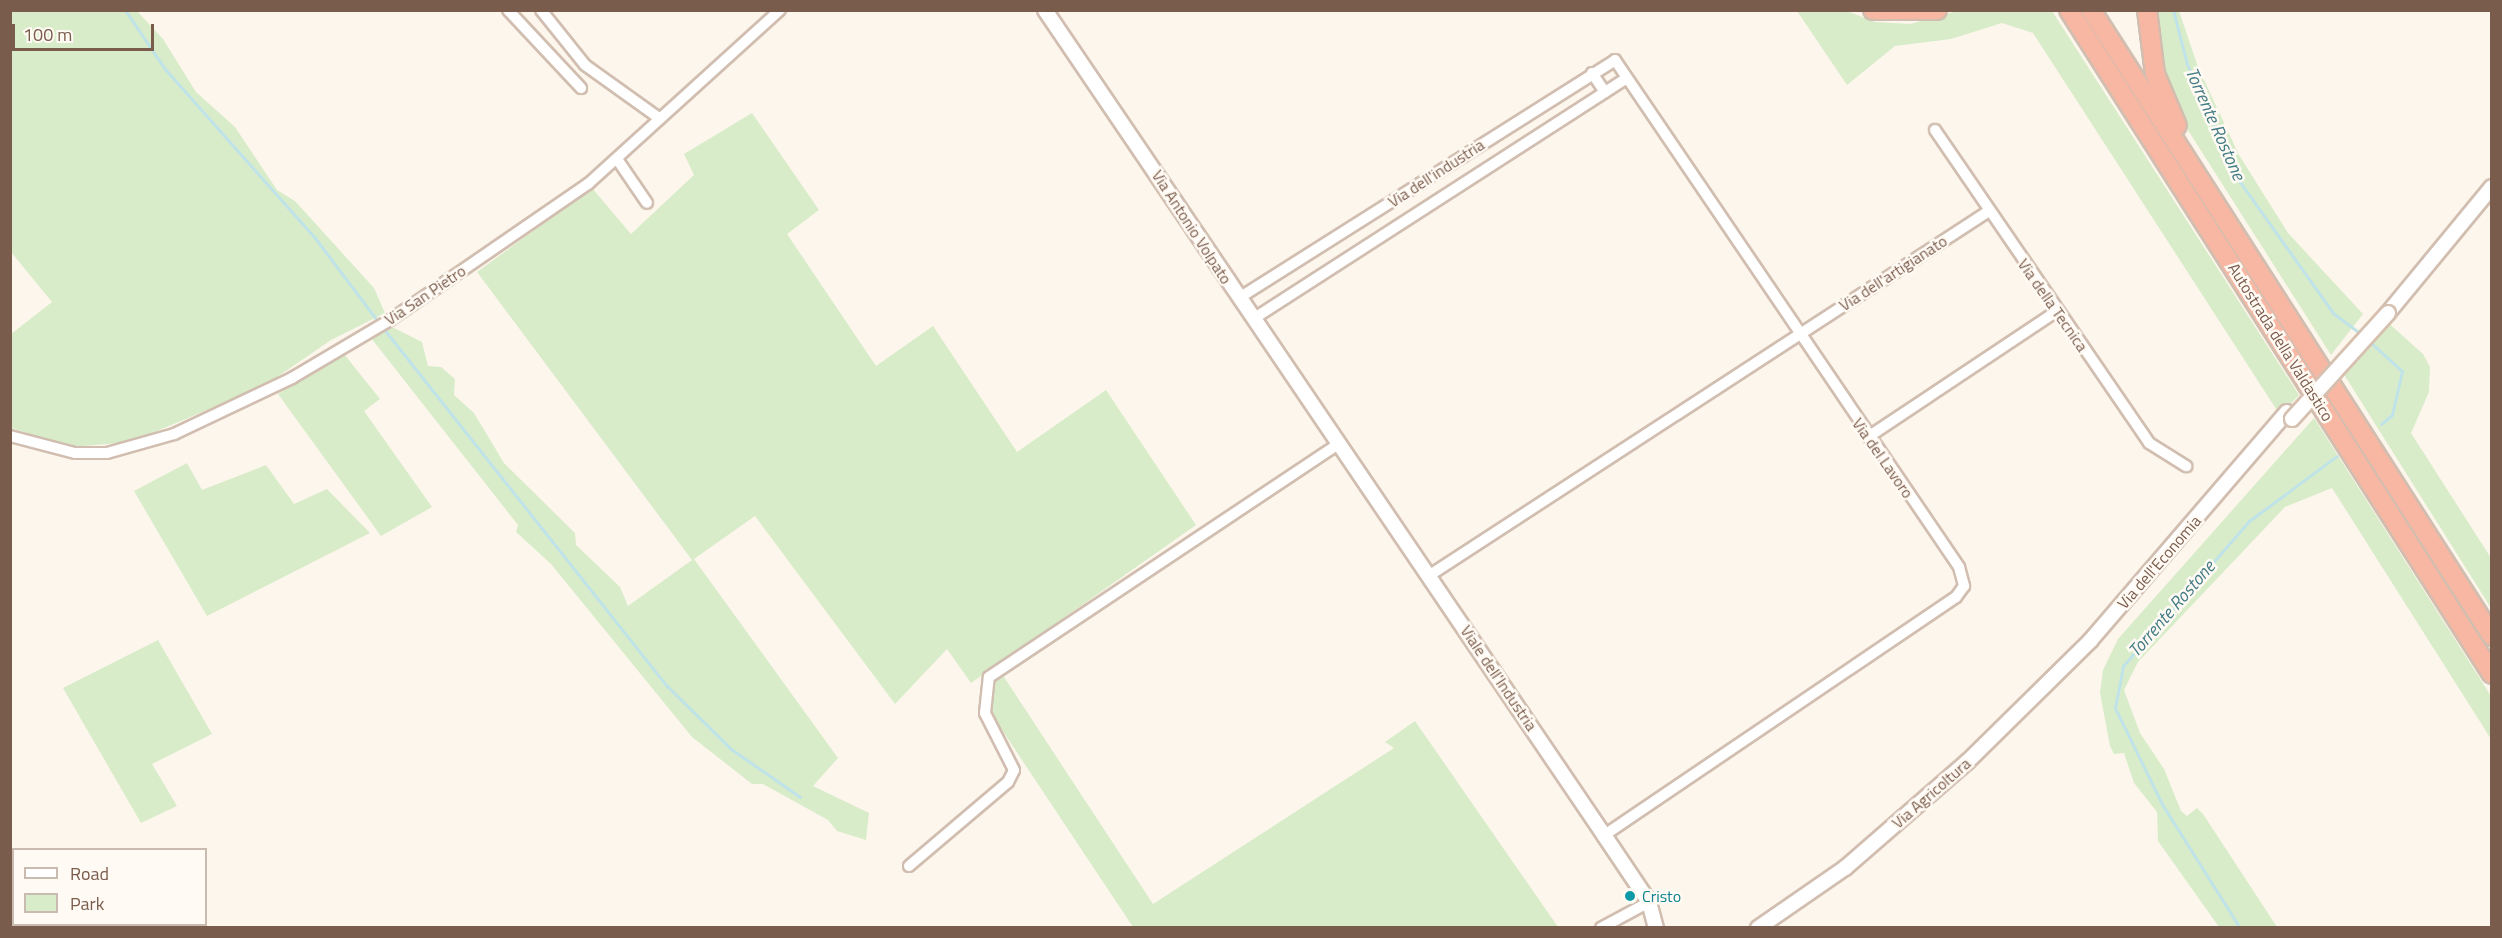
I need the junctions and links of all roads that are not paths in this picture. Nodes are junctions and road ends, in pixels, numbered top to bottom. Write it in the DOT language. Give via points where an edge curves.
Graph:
graph roads {
  1 [pos="508,10"];
  2 [pos="541,10"];
  3 [pos="780,10"];
  4 [pos="1045,10"];
  5 [pos="1873,10"];
  6 [pos="1937,10"];
  7 [pos="2069,10"];
  8 [pos="2091,10"];
  9 [pos="2147,10"];
  10 [pos="1592,74"];
  11 [pos="1626,78"];
  12 [pos="581,88"];
  13 [pos="1605,92"];
  14 [pos="659,118"];
  15 [pos="1935,129"];
  16 [pos="617,159"];
  17 [pos="2492,186"];
  18 [pos="645,202"];
  19 [pos="1989,211"];
  20 [pos="1239,298"];
  21 [pos="2057,311"];
  22 [pos="1253,319"];
  23 [pos="1798,334"];
  24 [pos="2353,421"];
  25 [pos="10,436"];
  26 [pos="1868,437"];
  27 [pos="1341,443"];
  28 [pos="2186,466"];
  29 [pos="1430,575"];
  30 [pos="2492,636"];
  31 [pos="2090,641"];
  32 [pos="2492,674"];
  33 [pos="1604,835"];
  34 [pos="909,866"];
  35 [pos="1649,902"];
  36 [pos="1653,924"];
  37 [pos="1600,927"];
  38 [pos="1758,927"];
  1 -- 12 [label="street"];
  2 -- 14 [label="street" via="585,66"];
  3 -- 14 [label="street, Via San Pietro"];
  4 -- 20 [label="street, Via Antonio Volpato"];
  5 -- 6 [label="highway" via="1888,15"];
  7 -- 32 [label="highway, Autostrada della Valdastico"];
  8 -- 24 [label="highway, Autostrada della Valdastico"];
  9 -- 24 [label="highway" via="2155,74 2172,117 2314,346"];
  10 -- 11 [label="street, Via dell'industria" via="1614,60"];
  10 -- 13 [label="street"];
  10 -- 20 [label="street, Via dell'industria"];
  11 -- 13 [label="street, Via dell'industria"];
  11 -- 23 [label="street, Via dell'industria"];
  13 -- 22 [label="street, Via dell'industria"];
  14 -- 16 [label="street, Via San Pietro"];
  15 -- 19 [label="street, Via della Tecnica"];
  16 -- 18 [label="street"];
  16 -- 25 [label="street, Via San Pietro" via="390,320 265,393 141,446 75,453"];
  17 -- 31 [label="street, Via dell'Economia, bridge" via="2405,293 2228,483"];
  19 -- 21 [label="street, Via della Tecnica"];
  19 -- 23 [label="street, Via dell'artigianato"];
  20 -- 22 [label="street, Via Antonio Volpato"];
  21 -- 26 [label="street"];
  21 -- 28 [label="street, Via della Tecnica" via="2149,443"];
  22 -- 27 [label="street, Via Antonio Volpato"];
  23 -- 26 [label="street, Via del Lavoro"];
  23 -- 29 [label="street"];
  24 -- 30 [label="highway, Autostrada della Valdastico"];
  26 -- 33 [label="street, Via del Lavoro" via="1959,567 1964,586 1956,597"];
  27 -- 29 [label="street, Viale dell'Industria"];
  27 -- 34 [label="street" via="989,677 985,713 1014,770 1008,782"];
  29 -- 33 [label="street, Viale dell'Industria"];
  31 -- 38 [label="street, Via Agricoltura" via="1967,762 1845,868"];
  33 -- 35 [label="street, Viale dell'Industria"];
  35 -- 36 [label="street, Viale dell'Industria"];
  35 -- 37 [label="street"];
}
